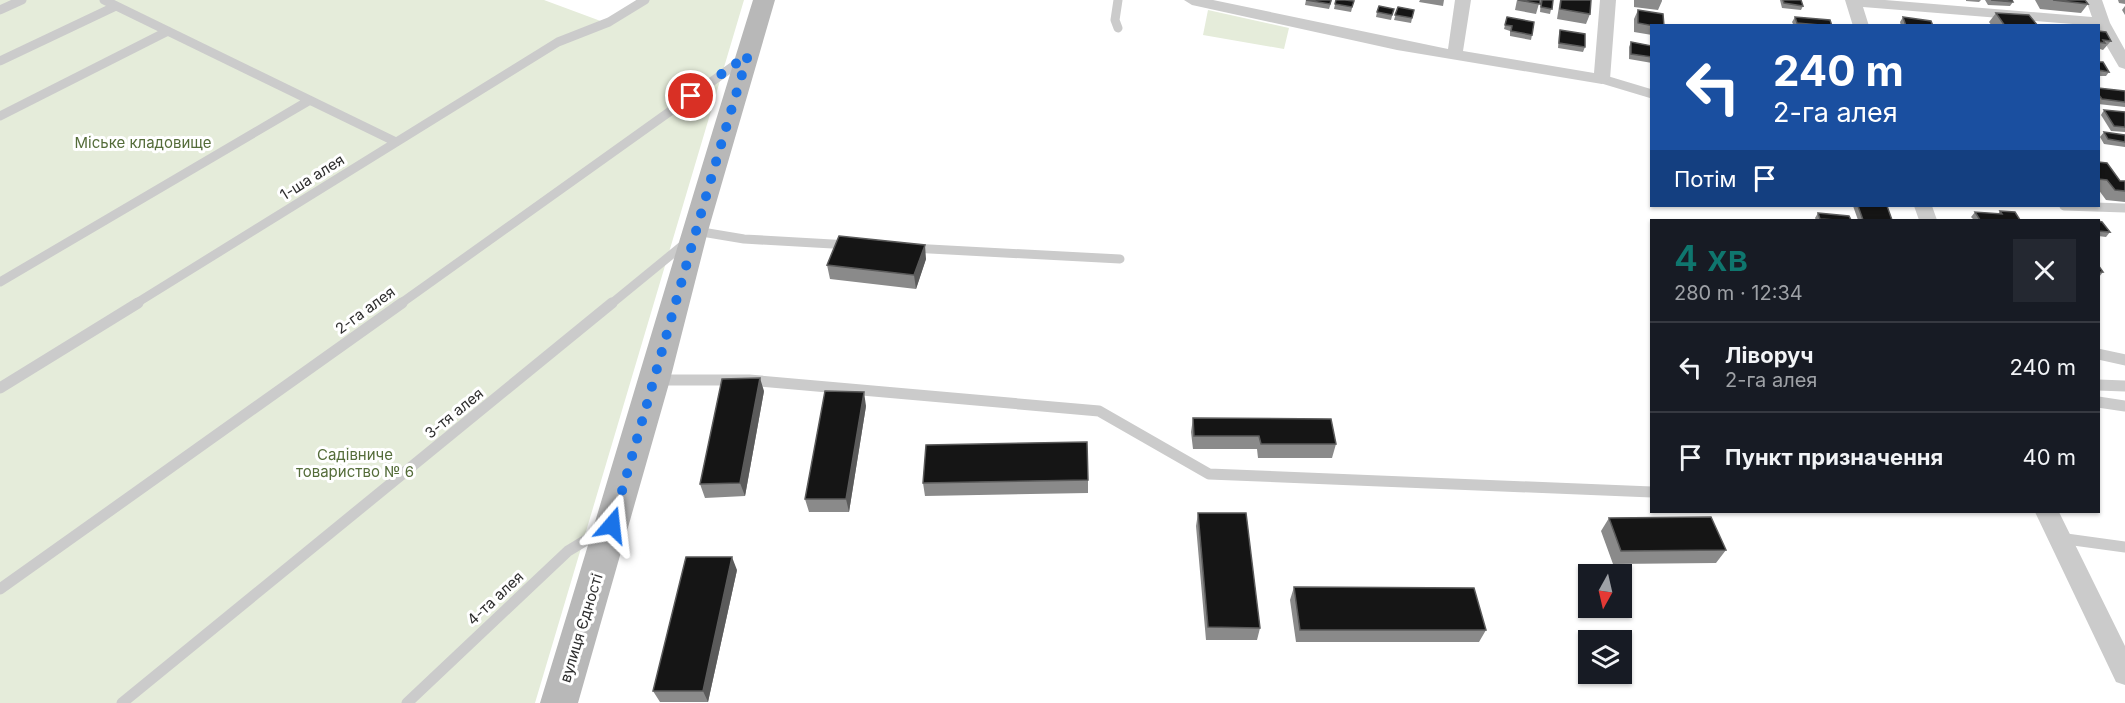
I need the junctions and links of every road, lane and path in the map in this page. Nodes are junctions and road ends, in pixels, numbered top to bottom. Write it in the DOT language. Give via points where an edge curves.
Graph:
graph roads {
  1 [pos="22,0"];
  2 [pos="104,0"];
  3 [pos="645,0"];
  4 [pos="764,0"];
  5 [pos="1118,0"];
  6 [pos="1192,0"];
  7 [pos="1283,0"];
  8 [pos="1463,0"];
  9 [pos="1608,0"];
  10 [pos="2094,0"];
  11 [pos="1854,1"];
  12 [pos="116,6"];
  13 [pos="0,10"];
  14 [pos="1275,18"];
  15 [pos="2102,23"];
  16 [pos="1860,24"];
  17 [pos="1118,28"];
  18 [pos="168,32"];
  19 [pos="1455,53"];
  20 [pos="748,55"];
  21 [pos="0,61"];
  22 [pos="2125,64"];
  23 [pos="1602,79"];
  24 [pos="1650,93"];
  25 [pos="310,100"];
  26 [pos="0,116"];
  27 [pos="396,142"];
  28 [pos="2094,207"];
  29 [pos="2125,208"];
  30 [pos="693,234"];
  31 [pos="862,245"];
  32 [pos="897,247"];
  33 [pos="1120,259"];
  34 [pos="0,282"];
  35 [pos="2100,354"];
  36 [pos="2125,360"];
  37 [pos="655,380"];
  38 [pos="2100,385"];
  39 [pos="2125,386"];
  40 [pos="0,388"];
  41 [pos="2100,402"];
  42 [pos="2125,406"];
  43 [pos="1650,492"];
  44 [pos="2047,513"];
  45 [pos="612,525"];
  46 [pos="2058,538"];
  47 [pos="2125,547"];
  48 [pos="0,589"];
  49 [pos="2122,660"];
  50 [pos="122,703"];
  51 [pos="406,703"];
  52 [pos="559,703"];
  1 -- 13 [label="lane"];
  2 -- 12 [label="lane"];
  3 -- 27 [label="lane, 1-ша алея" via="609,22 558,42"];
  4 -- 20 [label="main road, вулиця Єдності"];
  5 -- 17 [label="lane"];
  6 -- 14 [label="street"];
  7 -- 14 [label="street"];
  8 -- 19 [label="street"];
  9 -- 23 [label="street"];
  10 -- 15 [label="street"];
  11 -- 15 [label="street"];
  11 -- 16 [label="street"];
  12 -- 18 [label="lane"];
  12 -- 21 [label="lane"];
  14 -- 19 [label="street" via="1397,45"];
  15 -- 22 [label="street"];
  18 -- 25 [label="lane"];
  18 -- 26 [label="lane"];
  19 -- 23 [label="street"];
  20 -- 30 [label="main road, вулиця Єдності"];
  20 -- 48 [label="lane, 2-га алея"];
  23 -- 24 [label="lane"];
  25 -- 27 [label="lane"];
  25 -- 34 [label="lane"];
  27 -- 40 [label="lane, 1-ша алея"];
  28 -- 29 [label="lane"];
  30 -- 31 [label="lane"];
  30 -- 37 [label="main road, вулиця Єдності"];
  30 -- 50 [label="lane, 3-тя алея"];
  32 -- 33 [label="lane"];
  35 -- 36 [label="lane"];
  37 -- 43 [label="lane" via="749,380 1099,411 1209,474"];
  37 -- 45 [label="main road, вулиця Єдності"];
  38 -- 39 [label="lane"];
  41 -- 42 [label="lane"];
  44 -- 46 [label="street"];
  45 -- 51 [label="lane, 4-та алея" via="568,551"];
  45 -- 52 [label="main road, вулиця Єдності"];
  46 -- 47 [label="lane"];
  46 -- 49 [label="street"];
}
